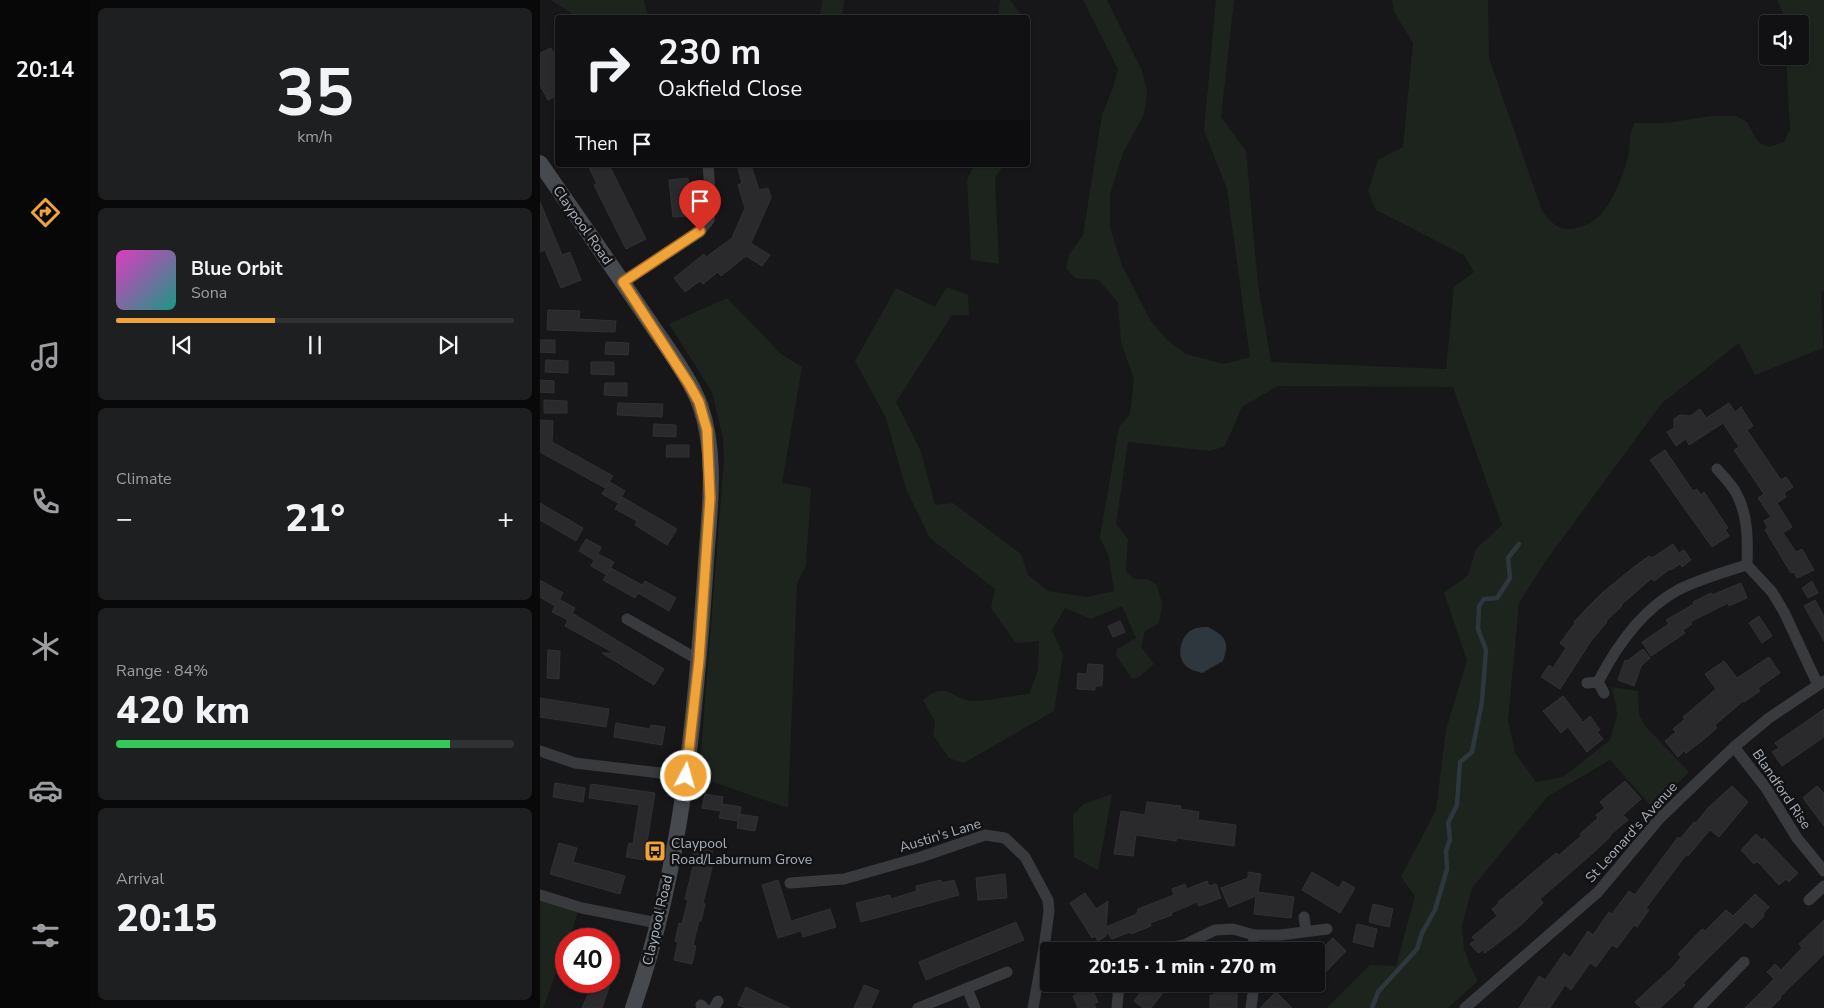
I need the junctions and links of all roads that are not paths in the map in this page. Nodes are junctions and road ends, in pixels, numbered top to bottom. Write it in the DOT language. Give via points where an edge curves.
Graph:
graph roads {
  1 [pos="540,163"];
  2 [pos="708,167"];
  3 [pos="623,282"];
  4 [pos="1715,466"];
  5 [pos="1747,565"];
  6 [pos="627,619"];
  7 [pos="699,660"];
  8 [pos="1821,683"];
  9 [pos="1604,693"];
  10 [pos="1734,747"];
  11 [pos="540,751"];
  12 [pos="686,776"];
  13 [pos="1824,870"];
  14 [pos="790,883"];
  15 [pos="1824,886"];
  16 [pos="540,895"];
  17 [pos="1809,900"];
  18 [pos="1304,917"];
  19 [pos="657,923"];
  20 [pos="1328,929"];
  21 [pos="1306,932"];
  22 [pos="1254,935"];
  23 [pos="1045,942"];
  24 [pos="1190,942"];
  25 [pos="1254,942"];
  26 [pos="1744,962"];
  27 [pos="1040,970"];
  28 [pos="1007,972"];
  29 [pos="967,988"];
  30 [pos="1118,992"];
  31 [pos="1253,992"];
  32 [pos="632,1008"];
  33 [pos="918,1008"];
  34 [pos="975,1008"];
  35 [pos="1033,1008"];
  36 [pos="1117,1008"];
  37 [pos="1251,1008"];
  38 [pos="1465,1008"];
  39 [pos="1699,1008"];
  1 -- 3 [label="street, Claypool Road"];
  2 -- 3 [label="street" via="709,220 700,231"];
  3 -- 7 [label="street, Claypool Road" via="689,384 699,402 707,430 710,498"];
  4 -- 5 [label="street" via="1734,490 1744,512"];
  5 -- 8 [label="street" via="1772,592"];
  5 -- 9 [label="street" via="1677,590 1656,605 1592,682"];
  6 -- 7 [label="street"];
  7 -- 12 [label="street, Claypool Road"];
  8 -- 10 [label="street, St Leonard's Avenue" via="1769,718"];
  10 -- 13 [label="street, Blandford Rise" via="1766,788 1797,838"];
  10 -- 38 [label="street, St Leonard's Avenue" via="1660,818 1598,892"];
  11 -- 12 [label="street" via="575,762"];
  12 -- 19 [label="street, Claypool Road"];
  14 -- 23 [label="street, Austin's Lane" via="844,879 985,835 1005,838 1025,857 1048,900"];
  15 -- 17 [label="street"];
  16 -- 19 [label="street" via="582,908"];
  18 -- 21 [label="street"];
  19 -- 32 [label="street, Claypool Road" via="648,964"];
  20 -- 21 [label="street"];
  21 -- 22 [label="street"];
  22 -- 24 [label="street" via="1233,929 1215,930"];
  22 -- 25 [label="street"];
  26 -- 39 [label="street"];
  27 -- 35 [label="street, Austin's Lane"];
  28 -- 29 [label="street"];
  29 -- 33 [label="street"];
  29 -- 34 [label="street"];
  30 -- 36 [label="street"];
  31 -- 37 [label="street"];
}
